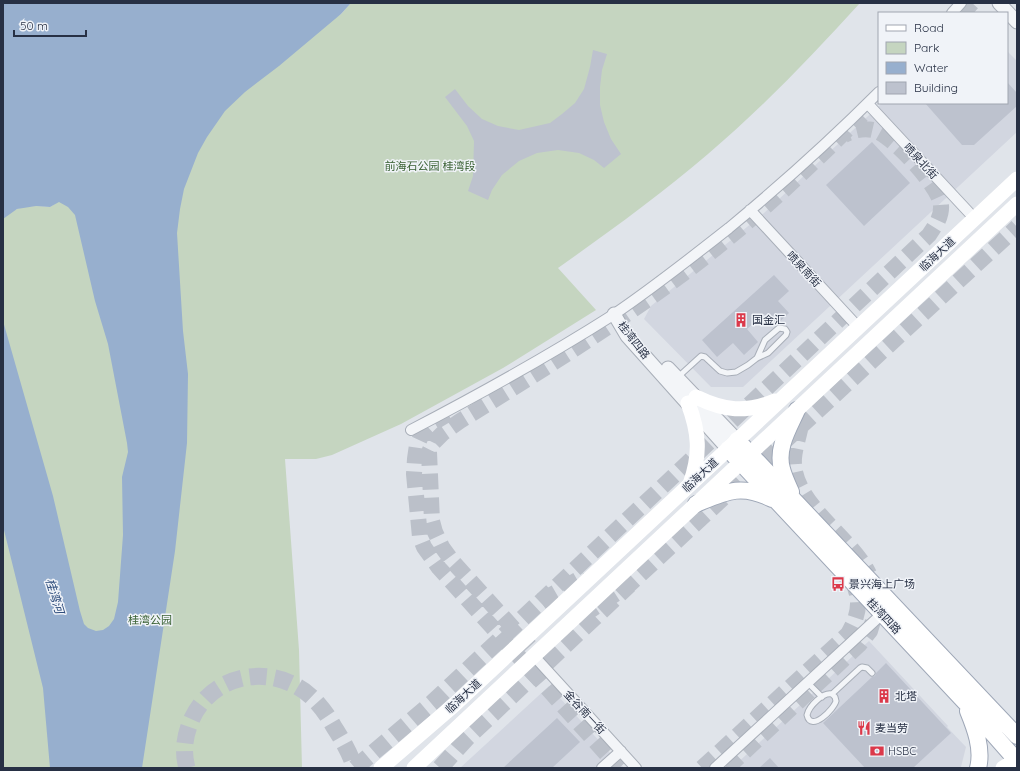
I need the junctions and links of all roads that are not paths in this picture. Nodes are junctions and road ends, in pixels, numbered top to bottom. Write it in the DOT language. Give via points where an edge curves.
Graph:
graph roads {
  1 [pos="961,3"];
  2 [pos="999,3"];
  3 [pos="953,12"];
  4 [pos="1008,12"];
  5 [pos="1008,12"];
  6 [pos="1017,22"];
  7 [pos="878,93"];
  8 [pos="868,104"];
  9 [pos="1017,179"];
  10 [pos="1017,204"];
  11 [pos="750,210"];
  12 [pos="975,219"];
  13 [pos="614,314"];
  14 [pos="858,327"];
  15 [pos="757,358"];
  16 [pos="677,378"];
  17 [pos="781,399"];
  18 [pos="692,400"];
  19 [pos="797,410"];
  20 [pos="411,430"];
  21 [pos="733,444"];
  22 [pos="746,458"];
  23 [pos="690,484"];
  24 [pos="696,504"];
  25 [pos="789,505"];
  26 [pos="882,614"];
  27 [pos="534,656"];
  28 [pos="872,674"];
  29 [pos="808,683"];
  30 [pos="832,694"];
  31 [pos="822,697"];
  32 [pos="964,702"];
  33 [pos="995,712"];
  34 [pos="1017,721"];
  35 [pos="1017,736"];
  36 [pos="621,751"];
  37 [pos="1013,762"];
  38 [pos="381,768"];
  39 [pos="414,768"];
  40 [pos="602,768"];
  41 [pos="636,768"];
  42 [pos="715,768"];
  43 [pos="978,768"];
  1 -- 3 [label="street"];
  2 -- 4 [label="street"];
  5 -- 6 [label="street"];
  7 -- 8 [label="street"];
  8 -- 11 [label="street"];
  8 -- 12 [label="street, 喷泉北街"];
  9 -- 12 [label="main road, 临海大道"];
  10 -- 19 [label="main road, 临海大道"];
  11 -- 13 [label="street" via="692,257"];
  11 -- 14 [label="street, 喷泉南街"];
  12 -- 14 [label="main road, 临海大道"];
  13 -- 16 [label="street, 桂湾四路" via="633,329"];
  13 -- 18 [label="street, 桂湾四路" via="627,336"];
  13 -- 20 [label="street" via="482,393"];
  14 -- 17 [label="main road, 临海大道"];
  15 -- 15 [label="lane" via="768,353 785,337 785,328 779,328 765,340"];
  15 -- 16 [label="lane" via="736,372 727,373 716,369 701,356"];
  16 -- 18 [label="street, 桂湾四路"];
  17 -- 18 [label="main road" via="750,409 736,410"];
  17 -- 21 [label="main road, 临海大道"];
  18 -- 21 [label="street, 桂湾四路"];
  18 -- 23 [label="main road" via="698,446 695,472"];
  19 -- 22 [label="main road, 临海大道"];
  19 -- 25 [label="main road" via="782,446 780,458"];
  21 -- 22 [label="main road, 桂湾四路"];
  21 -- 23 [label="main road, 临海大道"];
  22 -- 24 [label="main road, 临海大道"];
  22 -- 25 [label="main road, 桂湾四路"];
  23 -- 38 [label="main road, 临海大道" via="454,705"];
  24 -- 25 [label="main road" via="724,493 747,491"];
  24 -- 27 [label="main road, 临海大道"];
  25 -- 26 [label="main road, 桂湾四路"];
  25 -- 33 [label="main road, 桂湾四路"];
  26 -- 29 [label="street"];
  26 -- 32 [label="main road, 桂湾四路"];
  27 -- 36 [label="street, 金谷南一街"];
  27 -- 39 [label="main road, 临海大道"];
  28 -- 30 [label="lane" via="867,668 862,667"];
  29 -- 31 [label="lane"];
  29 -- 42 [label="street"];
  30 -- 31 [label="lane"];
  30 -- 31 [label="lane" via="836,699 835,705 819,720 810,721 807,717 808,710"];
  32 -- 37 [label="main road, 桂湾四路"];
  32 -- 43 [label="main road" via="977,737 980,752"];
  33 -- 34 [label="main road"];
  33 -- 35 [label="main road, 桂湾四路"];
  36 -- 40 [label="street"];
  36 -- 41 [label="street, 金谷南一街"];
}
